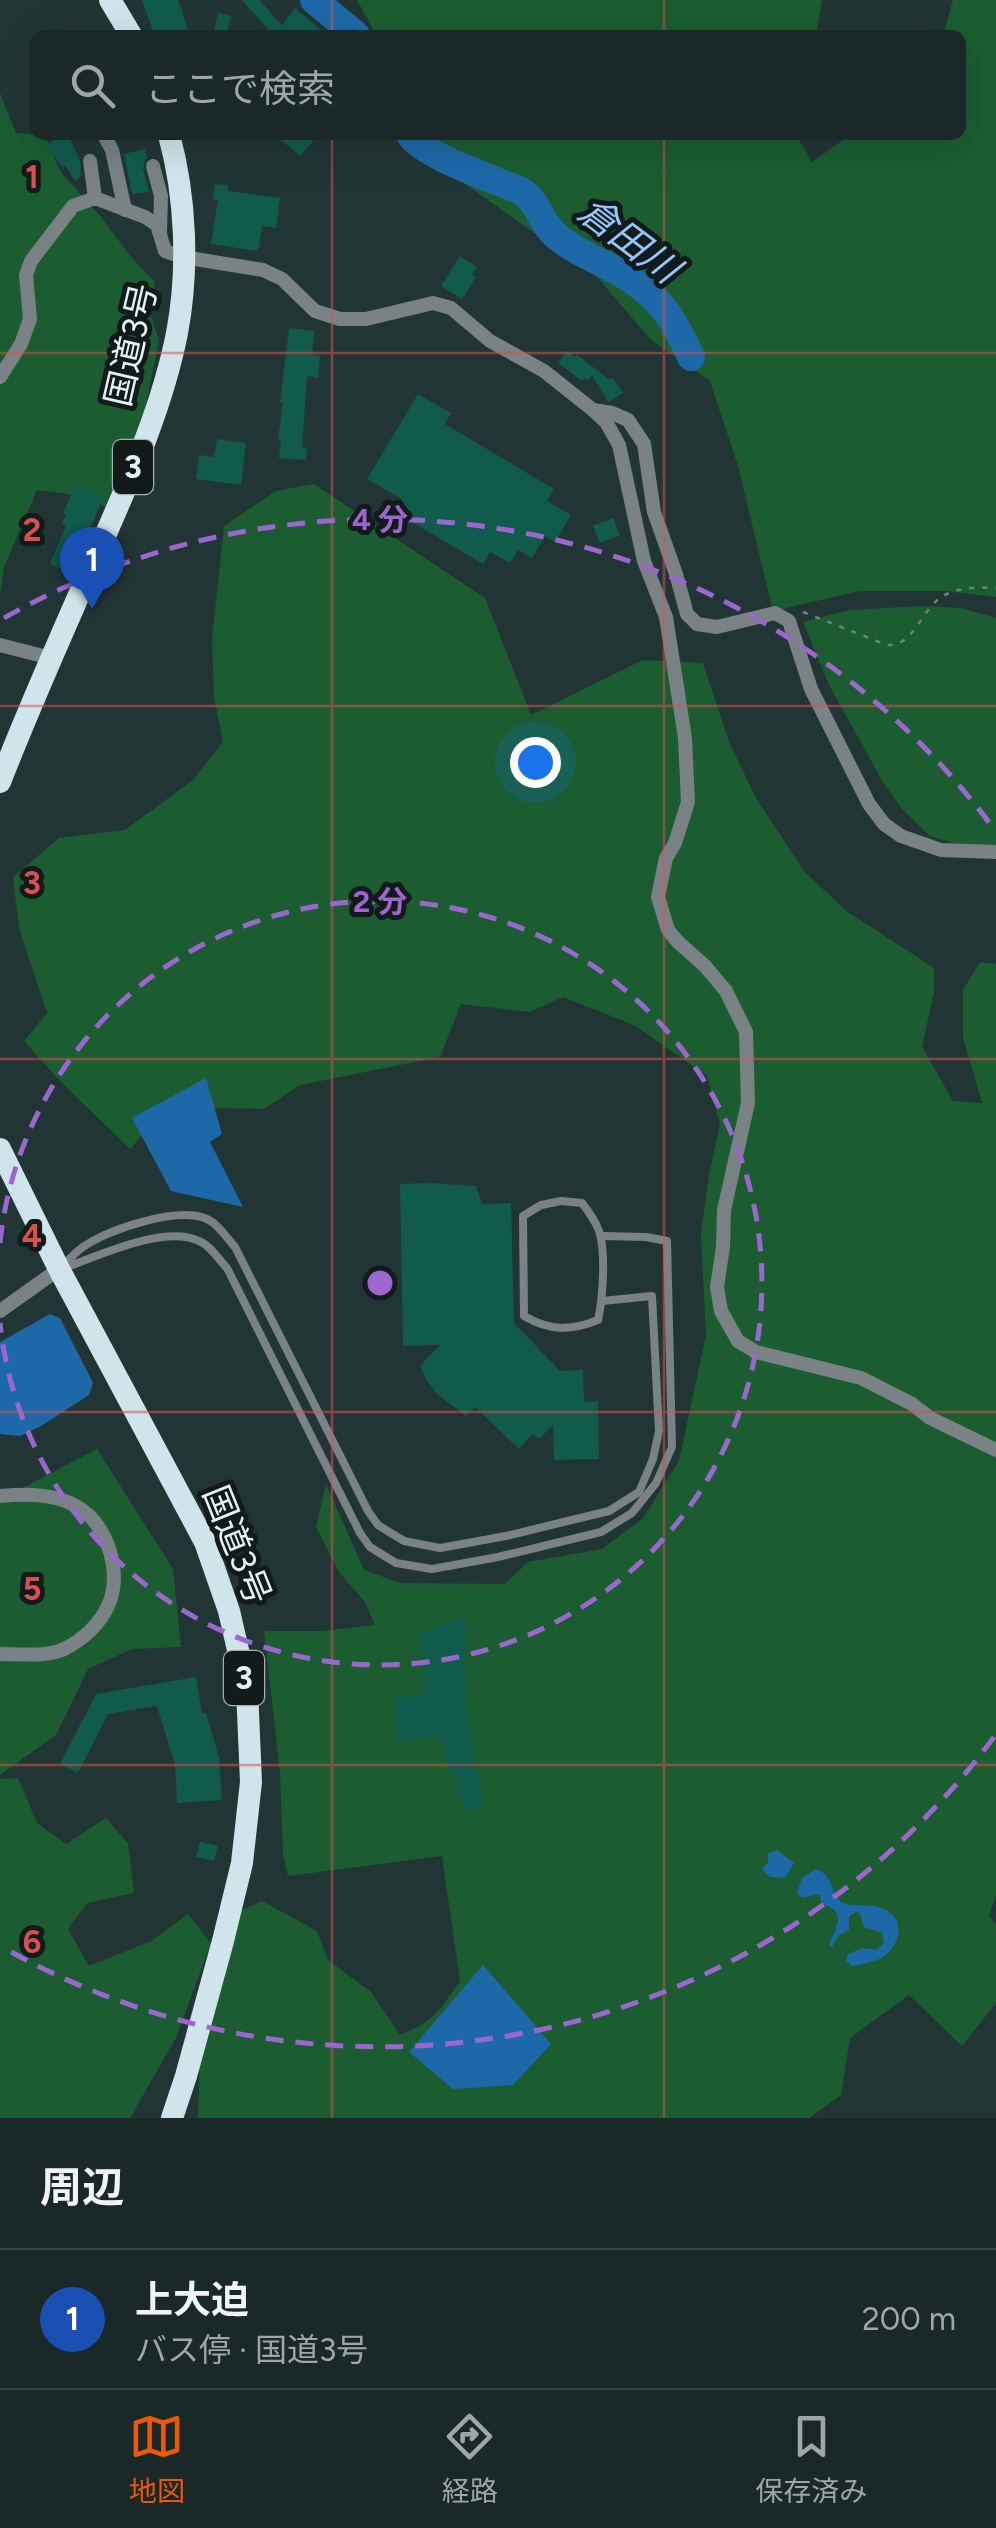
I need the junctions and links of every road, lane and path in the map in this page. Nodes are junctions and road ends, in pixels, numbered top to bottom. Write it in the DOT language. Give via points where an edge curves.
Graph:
graph roads {
  1 [pos="110,0"];
  2 [pos="127,30"];
  3 [pos="107,140"];
  4 [pos="169,140"];
  5 [pos="90,160"];
  6 [pos="153,166"];
  7 [pos="95,198"];
  8 [pos="125,210"];
  9 [pos="160,232"];
  10 [pos="183,257"];
  11 [pos="0,377"];
  12 [pos="593,410"];
  13 [pos="996,588"];
  14 [pos="782,617"];
  15 [pos="0,645"];
  16 [pos="52,658"];
  17 [pos="0,782"];
  18 [pos="996,852"];
  19 [pos="0,1150"];
  20 [pos="601,1236"];
  21 [pos="59,1270"];
  22 [pos="602,1301"];
  23 [pos="0,1311"];
  24 [pos="996,1450"];
  25 [pos="0,1496"];
  26 [pos="0,1654"];
  27 [pos="172,2118"];
  1 -- 2 [label="highway"];
  3 -- 8 [label="street"];
  4 -- 10 [label="highway, 国道3号 / 3"];
  5 -- 7 [label="street"];
  6 -- 9 [label="street"];
  7 -- 8 [label="street"];
  7 -- 11 [label="street" via="73,206 31,261 30,319"];
  8 -- 9 [label="street" via="146,217"];
  9 -- 10 [label="street" via="165,251"];
  10 -- 12 [label="street" via="263,270 315,311 340,320 433,303 451,308"];
  10 -- 16 [label="highway, 国道3号 / 3" via="164,382"];
  12 -- 14 [label="street" via="628,420 644,444 654,512 687,614 697,624 717,626"];
  12 -- 24 [label="street" via="618,444 644,562 666,618 685,738 688,802 658,897 668,930 726,991 746,1032 748,1102 724,1210 721,1311 738,1341 756,1352 861,1378"];
  13 -- 14 [label="path" via="944,595 895,646 788,606"];
  14 -- 18 [label="street" via="789,620 811,689 884,824 941,850"];
  15 -- 16 [label="street"];
  16 -- 17 [label="highway, 国道3号 / 3"];
  19 -- 21 [label="highway, 国道3号 / 3"];
  20 -- 21 [label="lane" via="667,1241 672,1447 656,1483 632,1513 601,1532 432,1569 396,1563 360,1533 227,1268 202,1241 152,1238"];
  20 -- 22 [label="lane"];
  20 -- 22 [label="lane" via="582,1203 541,1205 523,1216 524,1316 557,1329 578,1328 598,1320"];
  21 -- 22 [label="lane" via="84,1246 124,1228 187,1214 210,1220 234,1247 368,1512 404,1541 440,1548 609,1510 639,1492 659,1432 652,1296"];
  21 -- 23 [label="street"];
  21 -- 27 [label="highway, 国道3号 / 3" via="205,1542 247,1689 251,1782 242,1863"];
  25 -- 26 [label="street" via="51,1497 76,1506 95,1522 114,1571 110,1600 80,1640 58,1652"];
}
